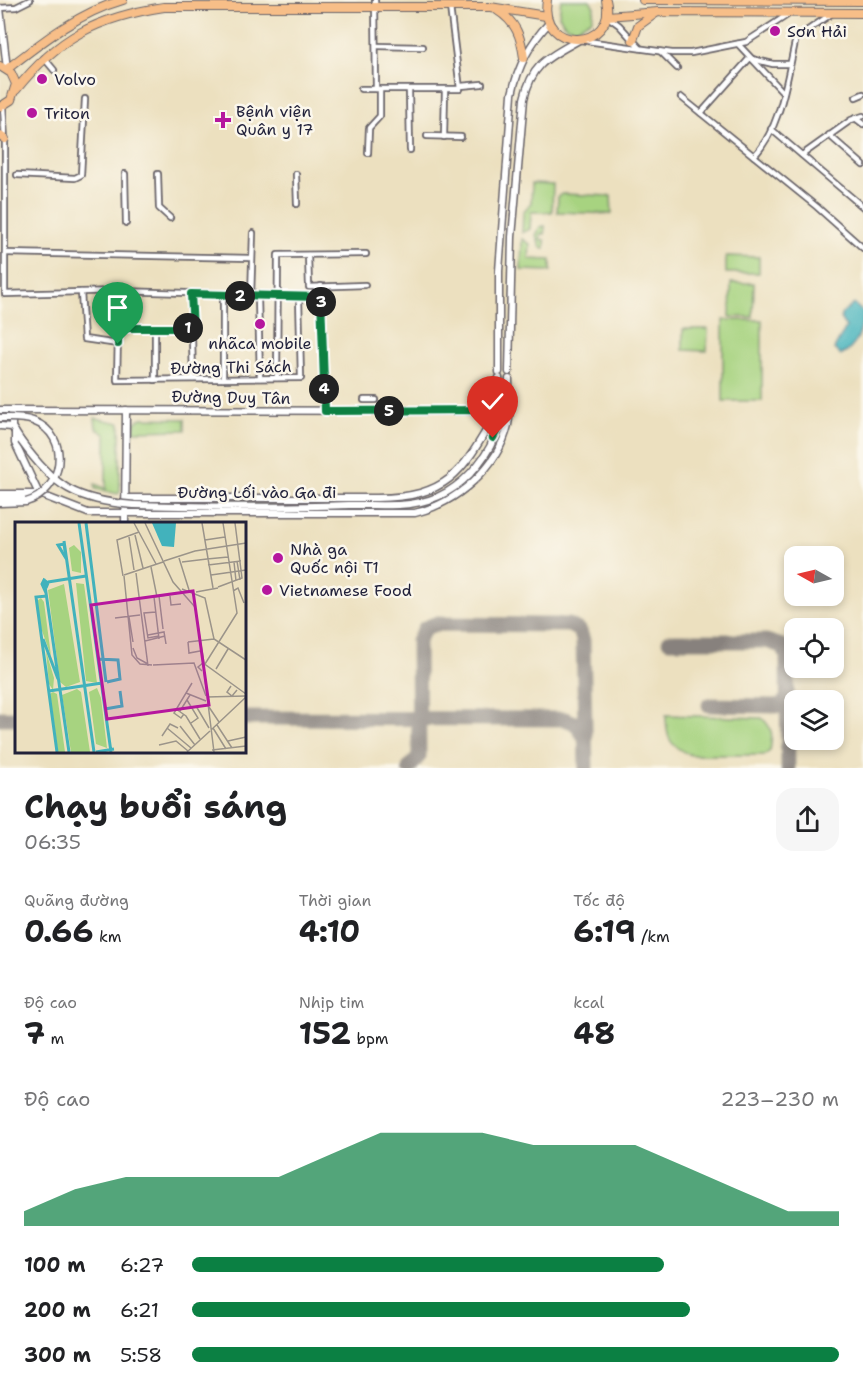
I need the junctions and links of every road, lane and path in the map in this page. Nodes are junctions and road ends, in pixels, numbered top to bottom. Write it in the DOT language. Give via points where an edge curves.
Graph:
graph roads {
  1 [pos="3,0"];
  2 [pos="30,0"];
  3 [pos="121,0"];
  4 [pos="547,0"];
  5 [pos="606,0"];
  6 [pos="643,0"];
  7 [pos="652,0"];
  8 [pos="804,0"];
  9 [pos="863,1"];
  10 [pos="375,3"];
  11 [pos="450,7"];
  12 [pos="493,7"];
  13 [pos="0,8"];
  14 [pos="658,12"];
  15 [pos="792,12"];
  16 [pos="832,13"];
  17 [pos="863,13"];
  18 [pos="607,16"];
  19 [pos="548,19"];
  20 [pos="579,40"];
  21 [pos="633,40"];
  22 [pos="738,44"];
  23 [pos="376,46"];
  24 [pos="423,47"];
  25 [pos="640,48"];
  26 [pos="661,52"];
  27 [pos="44,58"];
  28 [pos="524,58"];
  29 [pos="749,59"];
  30 [pos="790,64"];
  31 [pos="3,67"];
  32 [pos="518,68"];
  33 [pos="677,68"];
  34 [pos="54,70"];
  35 [pos="531,75"];
  36 [pos="482,84"];
  37 [pos="461,86"];
  38 [pos="361,89"];
  39 [pos="378,89"];
  40 [pos="16,90"];
  41 [pos="409,90"];
  42 [pos="445,90"];
  43 [pos="783,92"];
  44 [pos="863,94"];
  45 [pos="681,97"];
  46 [pos="856,97"];
  47 [pos="85,99"];
  48 [pos="1,106"];
  49 [pos="701,113"];
  50 [pos="863,116"];
  51 [pos="855,118"];
  52 [pos="863,124"];
  53 [pos="771,129"];
  54 [pos="829,135"];
  55 [pos="427,136"];
  56 [pos="3,137"];
  57 [pos="444,137"];
  58 [pos="461,137"];
  59 [pos="410,150"];
  60 [pos="368,153"];
  61 [pos="802,155"];
  62 [pos="754,156"];
  63 [pos="863,165"];
  64 [pos="125,174"];
  65 [pos="158,174"];
  66 [pos="296,174"];
  67 [pos="16,175"];
  68 [pos="297,204"];
  69 [pos="863,207"];
  70 [pos="170,218"];
  71 [pos="126,223"];
  72 [pos="253,233"];
  73 [pos="863,239"];
  74 [pos="861,247"];
  75 [pos="5,253"];
  76 [pos="366,254"];
  77 [pos="309,255"];
  78 [pos="252,258"];
  79 [pos="3,269"];
  80 [pos="365,285"];
  81 [pos="321,286"];
  82 [pos="119,291"];
  83 [pos="81,292"];
  84 [pos="191,294"];
  85 [pos="223,295"];
  86 [pos="251,297"];
  87 [pos="258,297"];
  88 [pos="277,297"];
  89 [pos="299,297"];
  90 [pos="321,297"];
  91 [pos="499,325"];
  92 [pos="510,325"];
  93 [pos="118,328"];
  94 [pos="155,328"];
  95 [pos="193,328"];
  96 [pos="118,344"];
  97 [pos="260,378"];
  98 [pos="277,378"];
  99 [pos="223,379"];
  100 [pos="155,380"];
  101 [pos="193,380"];
  102 [pos="364,400"];
  103 [pos="376,400"];
  104 [pos="0,410"];
  105 [pos="13,410"];
  106 [pos="126,410"];
  107 [pos="498,410"];
  108 [pos="325,411"];
  109 [pos="509,411"];
  110 [pos="0,418"];
  111 [pos="0,426"];
  112 [pos="14,429"];
  113 [pos="0,494"];
  114 [pos="39,494"];
  115 [pos="127,498"];
  116 [pos="0,501"];
  117 [pos="125,513"];
  118 [pos="125,522"];
  1 -- 13 [label="street"];
  2 -- 13 [label="street" via="16,7"];
  3 -- 31 [label="main road" via="65,25"];
  4 -- 19 [label="main road"];
  5 -- 18 [label="main road"];
  6 -- 7 [label="main road"];
  7 -- 8 [label="main road"];
  8 -- 9 [label="main road"];
  10 -- 11 [label="main road"];
  10 -- 23 [label="street"];
  10 -- 27 [label="main road" via="198,5 145,10 87,27"];
  11 -- 12 [label="main road"];
  11 -- 37 [label="street"];
  12 -- 19 [label="main road"];
  12 -- 28 [label="main road" via="514,23"];
  13 -- 31 [label="street"];
  14 -- 15 [label="main road"];
  14 -- 18 [label="main road"];
  14 -- 21 [label="main road" via="638,26"];
  15 -- 16 [label="main road"];
  15 -- 22 [label="street"];
  16 -- 17 [label="main road"];
  16 -- 30 [label="street" via="796,38"];
  18 -- 20 [label="main road" via="594,34"];
  18 -- 21 [label="street"];
  19 -- 20 [label="main road" via="564,38"];
  19 -- 28 [label="street"];
  20 -- 25 [label="street"];
  20 -- 35 [label="street" via="538,65"];
  21 -- 25 [label="street"];
  22 -- 26 [label="street" via="691,53"];
  22 -- 29 [label="street"];
  23 -- 24 [label="street"];
  23 -- 39 [label="street"];
  25 -- 26 [label="street"];
  26 -- 33 [label="street"];
  27 -- 34 [label="street"];
  27 -- 40 [label="main road"];
  28 -- 32 [label="street"];
  29 -- 30 [label="street"];
  29 -- 43 [label="street"];
  29 -- 49 [label="street"];
  30 -- 43 [label="street"];
  31 -- 40 [label="main road" via="15,78"];
  32 -- 35 [label="street"];
  32 -- 91 [label="street" via="505,175"];
  35 -- 92 [label="street" via="524,99 516,168"];
  36 -- 37 [label="street"];
  37 -- 42 [label="street" via="458,90"];
  38 -- 39 [label="street"];
  39 -- 41 [label="street"];
  39 -- 60 [label="street" via="380,116 369,128"];
  40 -- 48 [label="main road" via="11,100"];
  41 -- 42 [label="street"];
  41 -- 59 [label="street"];
  42 -- 57 [label="street"];
  43 -- 53 [label="street"];
  44 -- 46 [label="street"];
  45 -- 49 [label="street"];
  47 -- 67 [label="street" via="81,175"];
  48 -- 56 [label="street"];
  49 -- 62 [label="street"];
  50 -- 51 [label="street"];
  51 -- 52 [label="street"];
  51 -- 54 [label="street"];
  53 -- 61 [label="street"];
  53 -- 62 [label="street" via="765,145"];
  54 -- 61 [label="street"];
  54 -- 63 [label="street"];
  55 -- 57 [label="street"];
  56 -- 75 [label="street"];
  57 -- 58 [label="street"];
  61 -- 69 [label="street"];
  62 -- 74 [label="street"];
  64 -- 71 [label="street"];
  65 -- 70 [label="street" via="159,208"];
  66 -- 68 [label="street"];
  72 -- 78 [label="street"];
  73 -- 74 [label="street"];
  75 -- 78 [label="street"];
  75 -- 79 [label="street"];
  76 -- 77 [label="street"];
  77 -- 81 [label="street" via="309,287"];
  77 -- 88 [label="street" via="278,255"];
  78 -- 86 [label="street"];
  79 -- 83 [label="street" via="5,294"];
  80 -- 81 [label="street"];
  81 -- 90 [label="street"];
  82 -- 83 [label="street"];
  82 -- 84 [label="street"];
  82 -- 93 [label="street"];
  83 -- 96 [label="street" via="84,339"];
  84 -- 85 [label="street"];
  84 -- 95 [label="street"];
  85 -- 86 [label="street"];
  85 -- 99 [label="street"];
  86 -- 87 [label="street"];
  87 -- 88 [label="street"];
  87 -- 97 [label="street"];
  88 -- 89 [label="street"];
  88 -- 98 [label="street"];
  89 -- 90 [label="street"];
  89 -- 98 [label="street, Đường Thi Sách" via="301,378"];
  90 -- 108 [label="street"];
  91 -- 92 [label="street"];
  91 -- 107 [label="street"];
  92 -- 109 [label="street"];
  93 -- 94 [label="street"];
  93 -- 96 [label="street"];
  94 -- 95 [label="street"];
  94 -- 100 [label="street"];
  95 -- 101 [label="street"];
  96 -- 100 [label="street, Đường Thi Sách" via="117,380"];
  97 -- 98 [label="street, Đường Thi Sách"];
  97 -- 99 [label="street, Đường Thi Sách"];
  99 -- 101 [label="street, Đường Thi Sách"];
  100 -- 101 [label="street, Đường Thi Sách"];
  102 -- 103 [label="street"];
  104 -- 105 [label="street, Đường Duy Tân"];
  105 -- 106 [label="street, Đường Duy Tân"];
  105 -- 112 [label="street"];
  106 -- 108 [label="street, Đường Duy Tân"];
  106 -- 115 [label="street"];
  107 -- 108 [label="street, Đường Duy Tân"];
  107 -- 109 [label="street, Đường Duy Tân"];
  107 -- 112 [label="street, Đường Lối vào Ga đi, bridge" via="495,435 474,468 447,492 413,504 134,505 92,499 46,474"];
  107 -- 115 [label="street" via="460,471 417,496"];
  109 -- 117 [label="street" via="505,435 480,474 454,497 425,511 391,515"];
  110 -- 116 [label="street, bridge" via="32,420 47,431 57,447 58,468 52,486 39,497 26,502"];
  111 -- 112 [label="street"];
  112 -- 114 [label="street" via="16,447"];
  113 -- 114 [label="street"];
  114 -- 116 [label="street"];
  114 -- 117 [label="street" via="88,513"];
  115 -- 117 [label="street"];
  117 -- 118 [label="street"];
}
